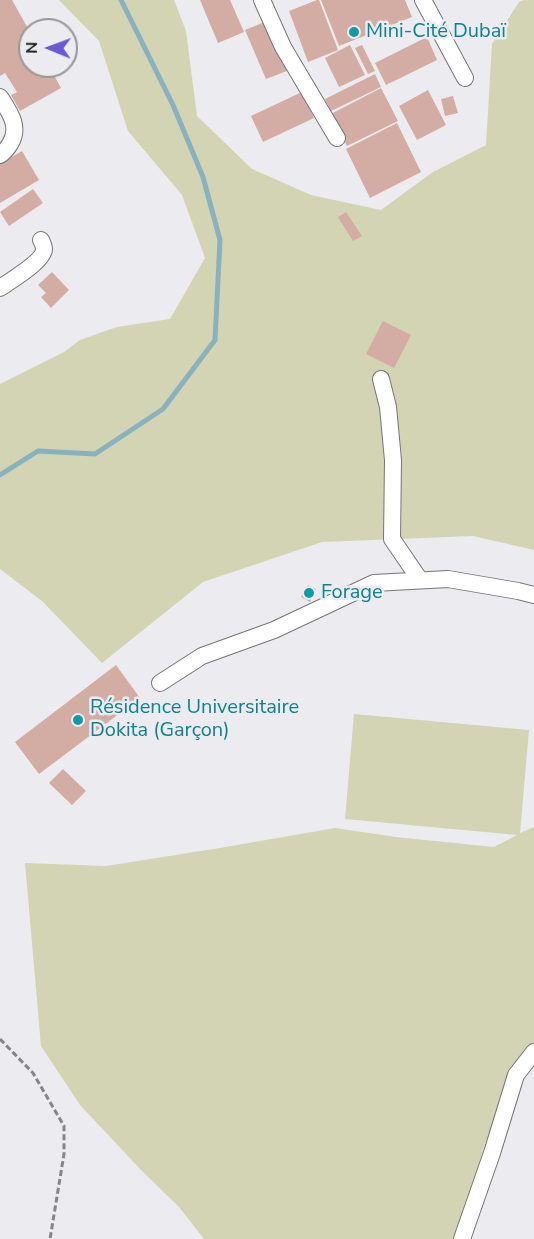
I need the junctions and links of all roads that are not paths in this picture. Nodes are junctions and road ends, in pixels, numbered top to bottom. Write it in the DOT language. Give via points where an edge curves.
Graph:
graph roads {
  1 [pos="262,0"];
  2 [pos="423,0"];
  3 [pos="465,78"];
  4 [pos="0,97"];
  5 [pos="337,138"];
  6 [pos="0,155"];
  7 [pos="41,240"];
  8 [pos="0,288"];
  9 [pos="381,380"];
  10 [pos="420,580"];
  11 [pos="534,595"];
  12 [pos="160,683"];
  13 [pos="534,1052"];
  14 [pos="462,1239"];
  1 -- 5 [label="street" via="283,47"];
  2 -- 3 [label="street"];
  4 -- 6 [label="street" via="15,128 13,139"];
  7 -- 8 [label="street" via="43,255"];
  9 -- 10 [label="street" via="388,406 393,460 392,539"];
  10 -- 11 [label="street" via="448,579"];
  10 -- 12 [label="street" via="374,583 274,630 202,656"];
  13 -- 14 [label="street" via="516,1074"];
}
